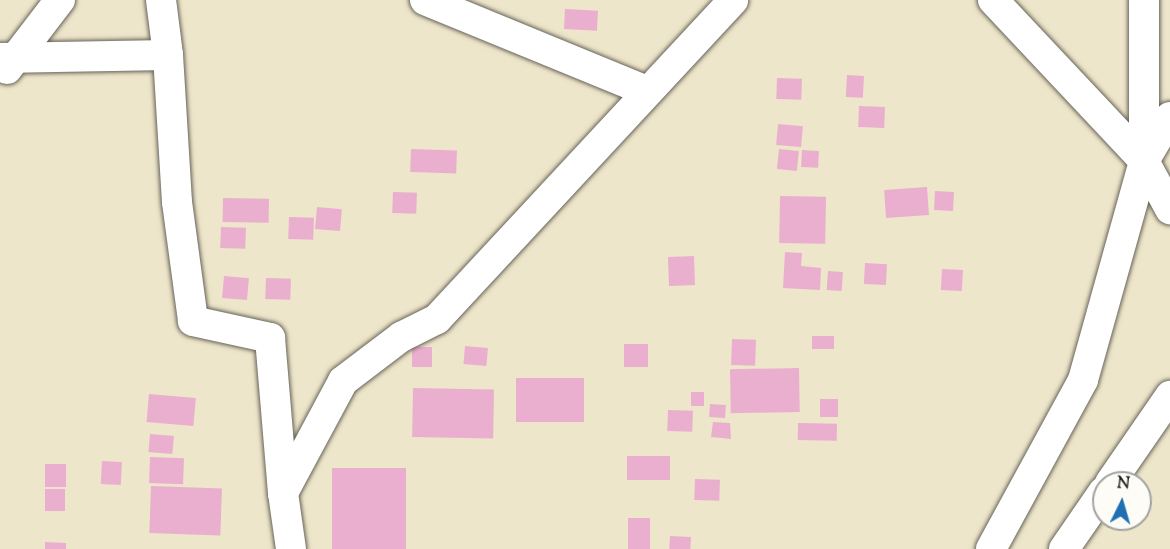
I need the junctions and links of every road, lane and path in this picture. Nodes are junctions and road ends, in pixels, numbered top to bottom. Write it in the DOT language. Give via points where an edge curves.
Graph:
graph roads {
  1 [pos="60,0"];
  2 [pos="161,0"];
  3 [pos="425,0"];
  4 [pos="733,0"];
  5 [pos="993,0"];
  6 [pos="1144,0"];
  7 [pos="168,55"];
  8 [pos="5,65"];
  9 [pos="646,91"];
  10 [pos="1170,117"];
  11 [pos="1144,161"];
  12 [pos="1170,209"];
  13 [pos="1170,396"];
  14 [pos="1118,471"];
  15 [pos="283,493"];
  16 [pos="1092,508"];
  17 [pos="291,549"];
  18 [pos="991,549"];
  19 [pos="1064,549"];
  1 -- 8 [label="street"];
  2 -- 7 [label="street"];
  3 -- 9 [label="street"];
  4 -- 9 [label="street"];
  5 -- 11 [label="street"];
  6 -- 11 [label="street"];
  7 -- 8 [label="street"];
  7 -- 15 [label="street" via="177,202 193,321 270,338"];
  9 -- 15 [label="street" via="437,319 400,337 343,381"];
  10 -- 11 [label="street"];
  11 -- 12 [label="street"];
  11 -- 18 [label="street" via="1083,380"];
  13 -- 14 [label="street"];
  15 -- 17 [label="street"];
  16 -- 19 [label="street"];
}
